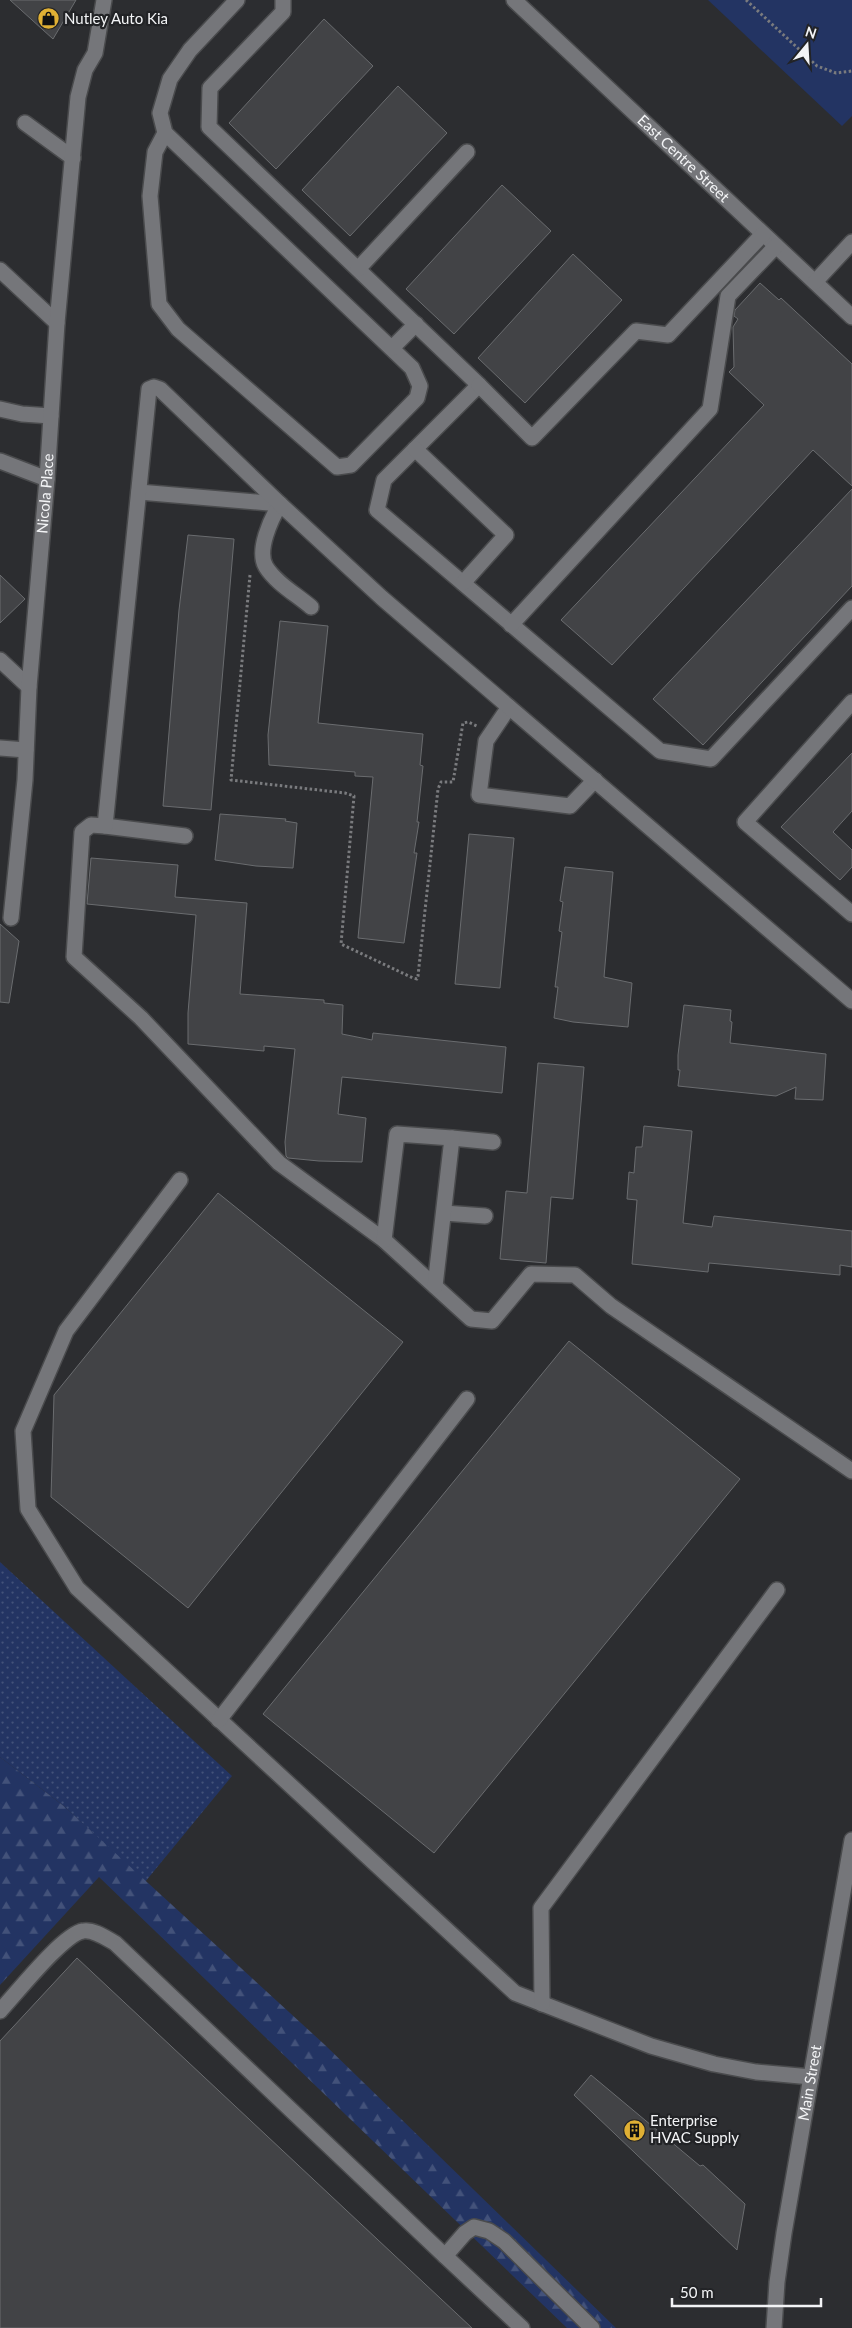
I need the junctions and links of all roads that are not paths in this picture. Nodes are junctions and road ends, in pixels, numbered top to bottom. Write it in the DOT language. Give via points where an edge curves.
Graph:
graph roads {
  1 [pos="104,0"];
  2 [pos="237,0"];
  3 [pos="283,0"];
  4 [pos="514,0"];
  5 [pos="25,123"];
  6 [pos="165,133"];
  7 [pos="466,152"];
  8 [pos="72,158"];
  9 [pos="763,234"];
  10 [pos="852,242"];
  11 [pos="776,246"];
  12 [pos="358,269"];
  13 [pos="0,270"];
  14 [pos="815,282"];
  15 [pos="852,317"];
  16 [pos="57,323"];
  17 [pos="416,324"];
  18 [pos="392,348"];
  19 [pos="479,385"];
  20 [pos="0,409"];
  21 [pos="52,416"];
  22 [pos="415,449"];
  23 [pos="0,461"];
  24 [pos="48,479"];
  25 [pos="139,492"];
  26 [pos="280,504"];
  27 [pos="463,583"];
  28 [pos="311,607"];
  29 [pos="852,608"];
  30 [pos="511,624"];
  31 [pos="0,660"];
  32 [pos="29,687"];
  33 [pos="852,702"];
  34 [pos="509,707"];
  35 [pos="0,748"];
  36 [pos="26,750"];
  37 [pos="595,780"];
  38 [pos="105,826"];
  39 [pos="185,836"];
  40 [pos="852,914"];
  41 [pos="11,918"];
  42 [pos="852,1001"];
  43 [pos="452,1138"];
  44 [pos="493,1142"];
  45 [pos="180,1180"];
  46 [pos="444,1212"];
  47 [pos="485,1216"];
  48 [pos="384,1240"];
  49 [pos="435,1286"];
  50 [pos="467,1399"];
  51 [pos="852,1471"];
  52 [pos="777,1590"];
  53 [pos="219,1720"];
  54 [pos="852,1840"];
  55 [pos="542,2004"];
  56 [pos="0,2011"];
  57 [pos="811,2077"];
  58 [pos="445,2256"];
  59 [pos="522,2328"];
  60 [pos="592,2328"];
  61 [pos="774,2328"];
  1 -- 8 [label="street, Nicola Place" via="95,53 85,70 78,97"];
  2 -- 6 [label="street" via="190,50 170,79 160,113"];
  3 -- 12 [label="street" via="283,12 210,88 209,127"];
  4 -- 9 [label="street, East Centre Street"];
  5 -- 8 [label="street"];
  6 -- 18 [label="street"];
  6 -- 18 [label="street" via="155,152 150,196 159,304 178,329 337,467 351,465 417,398 420,386 412,368"];
  7 -- 12 [label="street"];
  8 -- 16 [label="street, Nicola Place"];
  9 -- 11 [label="street, East Centre Street"];
  9 -- 19 [label="street" via="668,335 636,331 532,438"];
  10 -- 14 [label="street"];
  11 -- 14 [label="street, East Centre Street"];
  11 -- 30 [label="street" via="728,296 710,409"];
  12 -- 17 [label="street"];
  13 -- 16 [label="street"];
  14 -- 15 [label="street, East Centre Street"];
  16 -- 21 [label="street, Nicola Place"];
  17 -- 18 [label="street"];
  17 -- 19 [label="street"];
  19 -- 22 [label="street"];
  20 -- 21 [label="street"];
  21 -- 24 [label="street, Nicola Place"];
  22 -- 27 [label="street" via="384,480 378,510"];
  22 -- 27 [label="street" via="506,535"];
  23 -- 24 [label="street"];
  24 -- 32 [label="street, Nicola Place"];
  25 -- 26 [label="street"];
  25 -- 26 [label="street" via="150,389 154,387 160,389"];
  25 -- 38 [label="street"];
  26 -- 28 [label="street" via="270,520 262,557 272,574"];
  26 -- 34 [label="street" via="382,598"];
  27 -- 30 [label="street"];
  29 -- 30 [label="street" via="711,759 660,752"];
  31 -- 32 [label="street"];
  32 -- 36 [label="street, Nicola Place"];
  33 -- 40 [label="street" via="745,822"];
  34 -- 37 [label="street"];
  34 -- 37 [label="street" via="486,740 479,795 570,806"];
  35 -- 36 [label="street"];
  36 -- 41 [label="street, Nicola Place"];
  37 -- 42 [label="street"];
  38 -- 39 [label="street"];
  38 -- 48 [label="street" via="91,825 82,832 74,957 141,1018 279,1163"];
  43 -- 44 [label="street"];
  43 -- 46 [label="street"];
  43 -- 48 [label="street" via="397,1134"];
  45 -- 53 [label="street" via="66,1331 23,1431 28,1509 77,1588"];
  46 -- 47 [label="street"];
  46 -- 49 [label="street"];
  48 -- 49 [label="street"];
  49 -- 51 [label="street" via="471,1319 492,1321 531,1274 575,1275 612,1306"];
  50 -- 53 [label="street"];
  52 -- 55 [label="street" via="541,1908"];
  53 -- 55 [label="street" via="515,1994"];
  54 -- 57 [label="street, Main Street"];
  55 -- 57 [label="street" via="651,2046 714,2064"];
  56 -- 58 [label="street" via="67,1938 83,1931 99,1934 115,1943"];
  57 -- 61 [label="street, Main Street" via="784,2233"];
  58 -- 59 [label="street"];
  58 -- 60 [label="street" via="474,2227 489,2231"];
}
